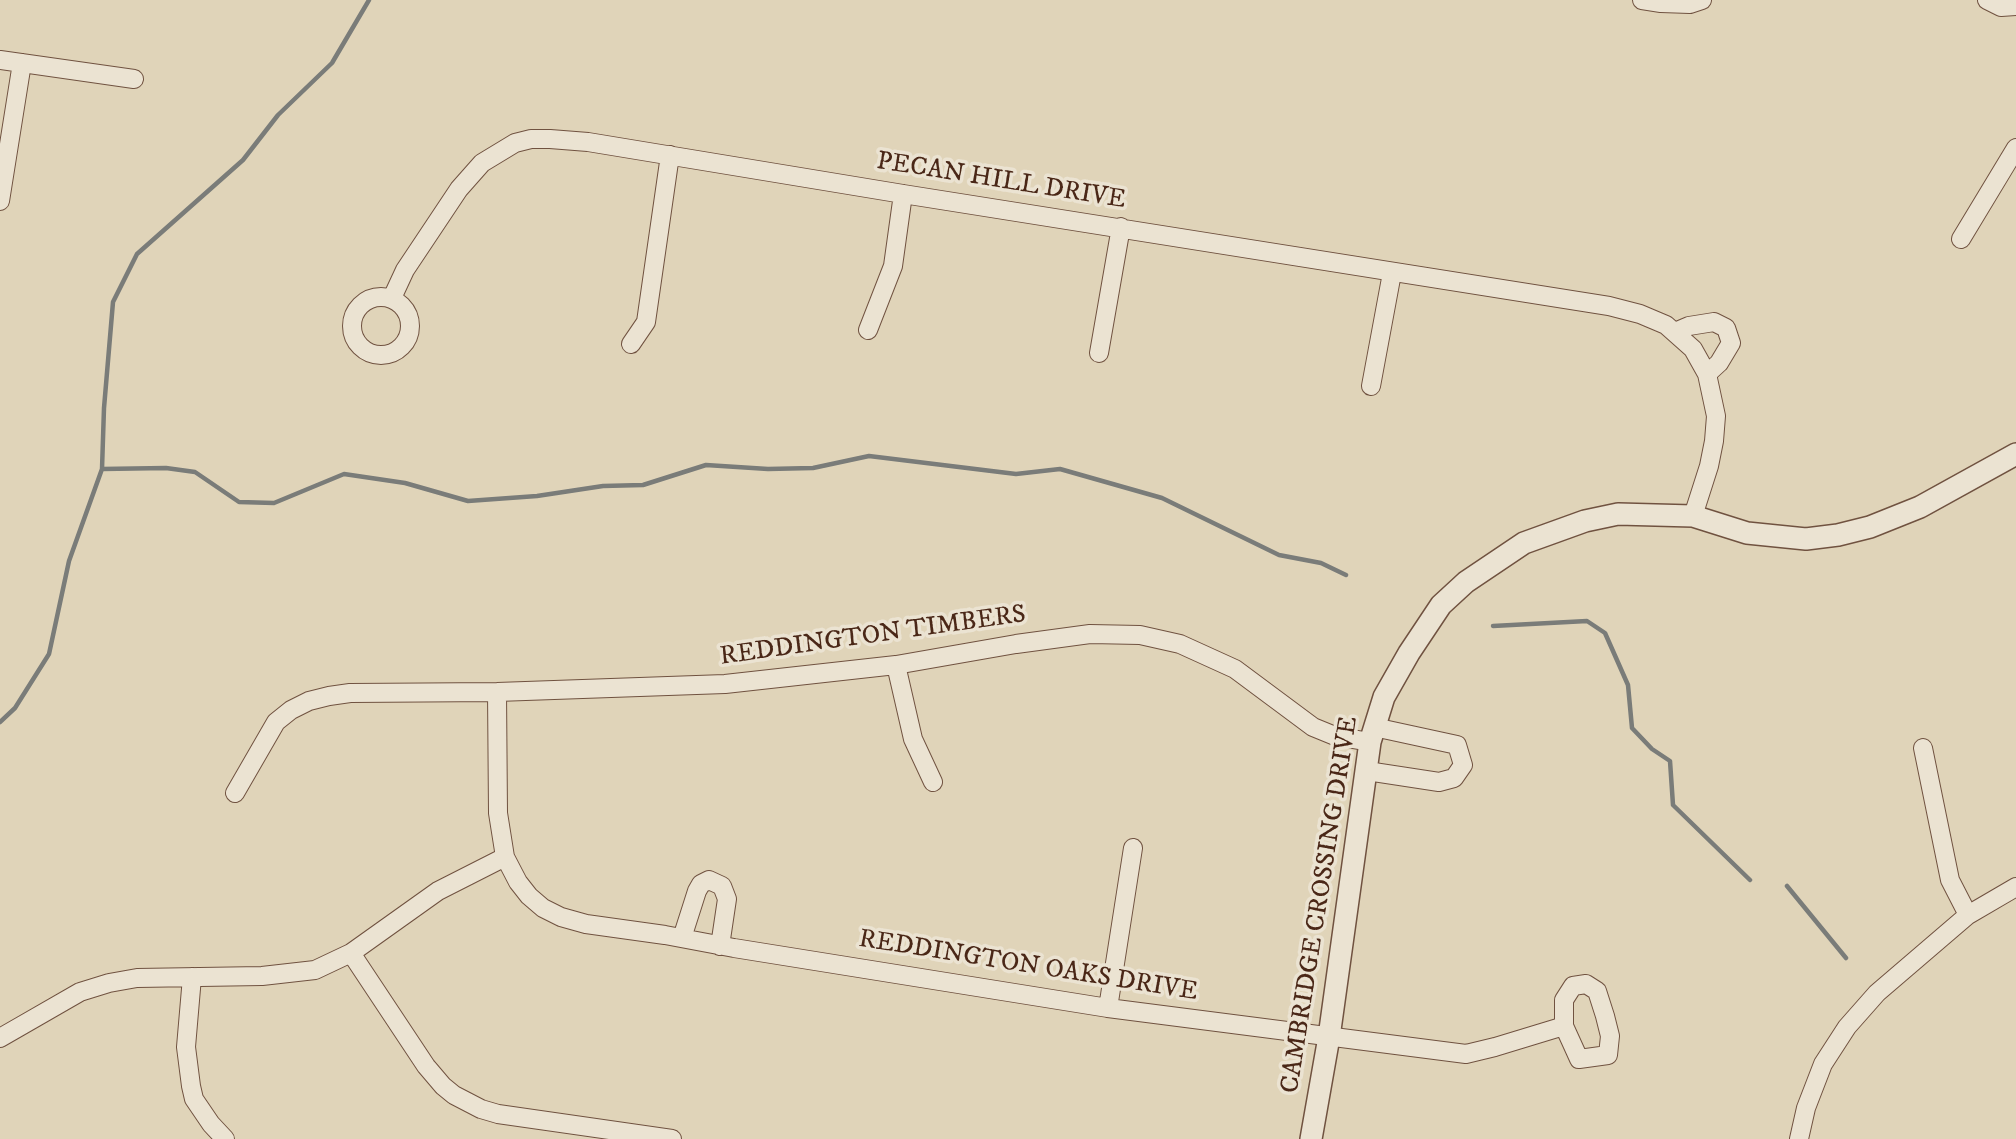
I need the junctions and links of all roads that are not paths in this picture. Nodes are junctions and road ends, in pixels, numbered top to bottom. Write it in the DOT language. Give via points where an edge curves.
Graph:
graph roads {
  1 [pos="1642,0"];
  2 [pos="1702,0"];
  3 [pos="1987,0"];
  4 [pos="2016,6"];
  5 [pos="0,60"];
  6 [pos="22,63"];
  7 [pos="134,79"];
  8 [pos="2016,148"];
  9 [pos="670,155"];
  10 [pos="903,194"];
  11 [pos="0,201"];
  12 [pos="1121,227"];
  13 [pos="1961,239"];
  14 [pos="1392,272"];
  15 [pos="391,298"];
  16 [pos="868,330"];
  17 [pos="1675,332"];
  18 [pos="631,344"];
  19 [pos="1099,353"];
  20 [pos="1707,374"];
  21 [pos="1371,386"];
  22 [pos="2016,454"];
  23 [pos="1693,516"];
  24 [pos="897,665"];
  25 [pos="497,692"];
  26 [pos="1372,734"];
  27 [pos="1923,748"];
  28 [pos="1367,771"];
  29 [pos="933,782"];
  30 [pos="235,793"];
  31 [pos="1133,848"];
  32 [pos="505,857"];
  33 [pos="2016,887"];
  34 [pos="1968,915"];
  35 [pos="682,938"];
  36 [pos="720,946"];
  37 [pos="351,953"];
  38 [pos="192,977"];
  39 [pos="1108,1008"];
  40 [pos="1564,1026"];
  41 [pos="1329,1037"];
  42 [pos="0,1038"];
  43 [pos="605,1134"];
  44 [pos="225,1139"];
  45 [pos="671,1139"];
  46 [pos="1311,1139"];
  47 [pos="1799,1139"];
  1 -- 2 [label="street" via="1690,4"];
  3 -- 4 [label="street" via="2001,7"];
  5 -- 6 [label="street"];
  6 -- 7 [label="street"];
  6 -- 11 [label="street"];
  8 -- 13 [label="street"];
  9 -- 10 [label="street, PECAN HILL DRIVE"];
  9 -- 15 [label="street, PECAN HILL DRIVE" via="588,142 531,139 515,143 482,163 460,188"];
  9 -- 18 [label="street" via="646,322"];
  10 -- 12 [label="street, PECAN HILL DRIVE"];
  10 -- 16 [label="street" via="893,266"];
  12 -- 14 [label="street, PECAN HILL DRIVE"];
  12 -- 19 [label="street"];
  14 -- 17 [label="street, PECAN HILL DRIVE" via="1609,306 1640,314"];
  14 -- 21 [label="street"];
  17 -- 20 [label="street, PECAN HILL DRIVE" via="1693,349"];
  17 -- 20 [label="street" via="1714,322 1726,328 1731,343"];
  20 -- 23 [label="street, PECAN HILL DRIVE" via="1716,415 1714,441"];
  22 -- 23 [label="street, CAMBRIDGE CROSSING DRIVE" via="1920,507 1838,536 1806,539 1747,533"];
  23 -- 26 [label="street, CAMBRIDGE CROSSING DRIVE" via="1618,514 1585,521 1524,543 1497,560 1441,606 1384,697"];
  24 -- 25 [label="street, REDDINGTON TIMBERS" via="725,684"];
  24 -- 26 [label="street, REDDINGTON TIMBERS" via="1090,634 1140,635 1180,644 1234,669 1313,727 1335,737"];
  24 -- 29 [label="street" via="914,739"];
  25 -- 30 [label="street, REDDINGTON TIMBERS" via="350,693 309,701 276,722"];
  25 -- 32 [label="street, REDDINGTON OAKS DRIVE" via="498,813"];
  26 -- 28 [label="street, CAMBRIDGE CROSSING DRIVE"];
  26 -- 28 [label="street, REDDINGTON TIMBERS" via="1457,745 1463,765 1454,778 1439,782"];
  27 -- 34 [label="street" via="1950,880"];
  28 -- 41 [label="street, CAMBRIDGE CROSSING DRIVE"];
  31 -- 39 [label="street"];
  32 -- 35 [label="street, REDDINGTON OAKS DRIVE" via="529,896 561,917"];
  32 -- 37 [label="street" via="439,891"];
  33 -- 34 [label="street"];
  34 -- 47 [label="street" via="1877,993 1847,1027 1823,1064 1805,1108"];
  35 -- 36 [label="street, REDDINGTON OAKS DRIVE"];
  35 -- 36 [label="street" via="697,891 709,880 722,886 727,899"];
  36 -- 39 [label="street, REDDINGTON OAKS DRIVE"];
  37 -- 38 [label="street" via="315,970 289,975"];
  37 -- 43 [label="street" via="420,1058 454,1095 498,1114"];
  38 -- 42 [label="street" via="137,978 80,992"];
  38 -- 44 [label="street" via="186,1047 191,1086 194,1099"];
  39 -- 41 [label="street, REDDINGTON OAKS DRIVE"];
  40 -- 41 [label="street, REDDINGTON OAKS DRIVE" via="1466,1054"];
  41 -- 46 [label="street, CAMBRIDGE CROSSING DRIVE"];
  43 -- 45 [label="street"];
}
